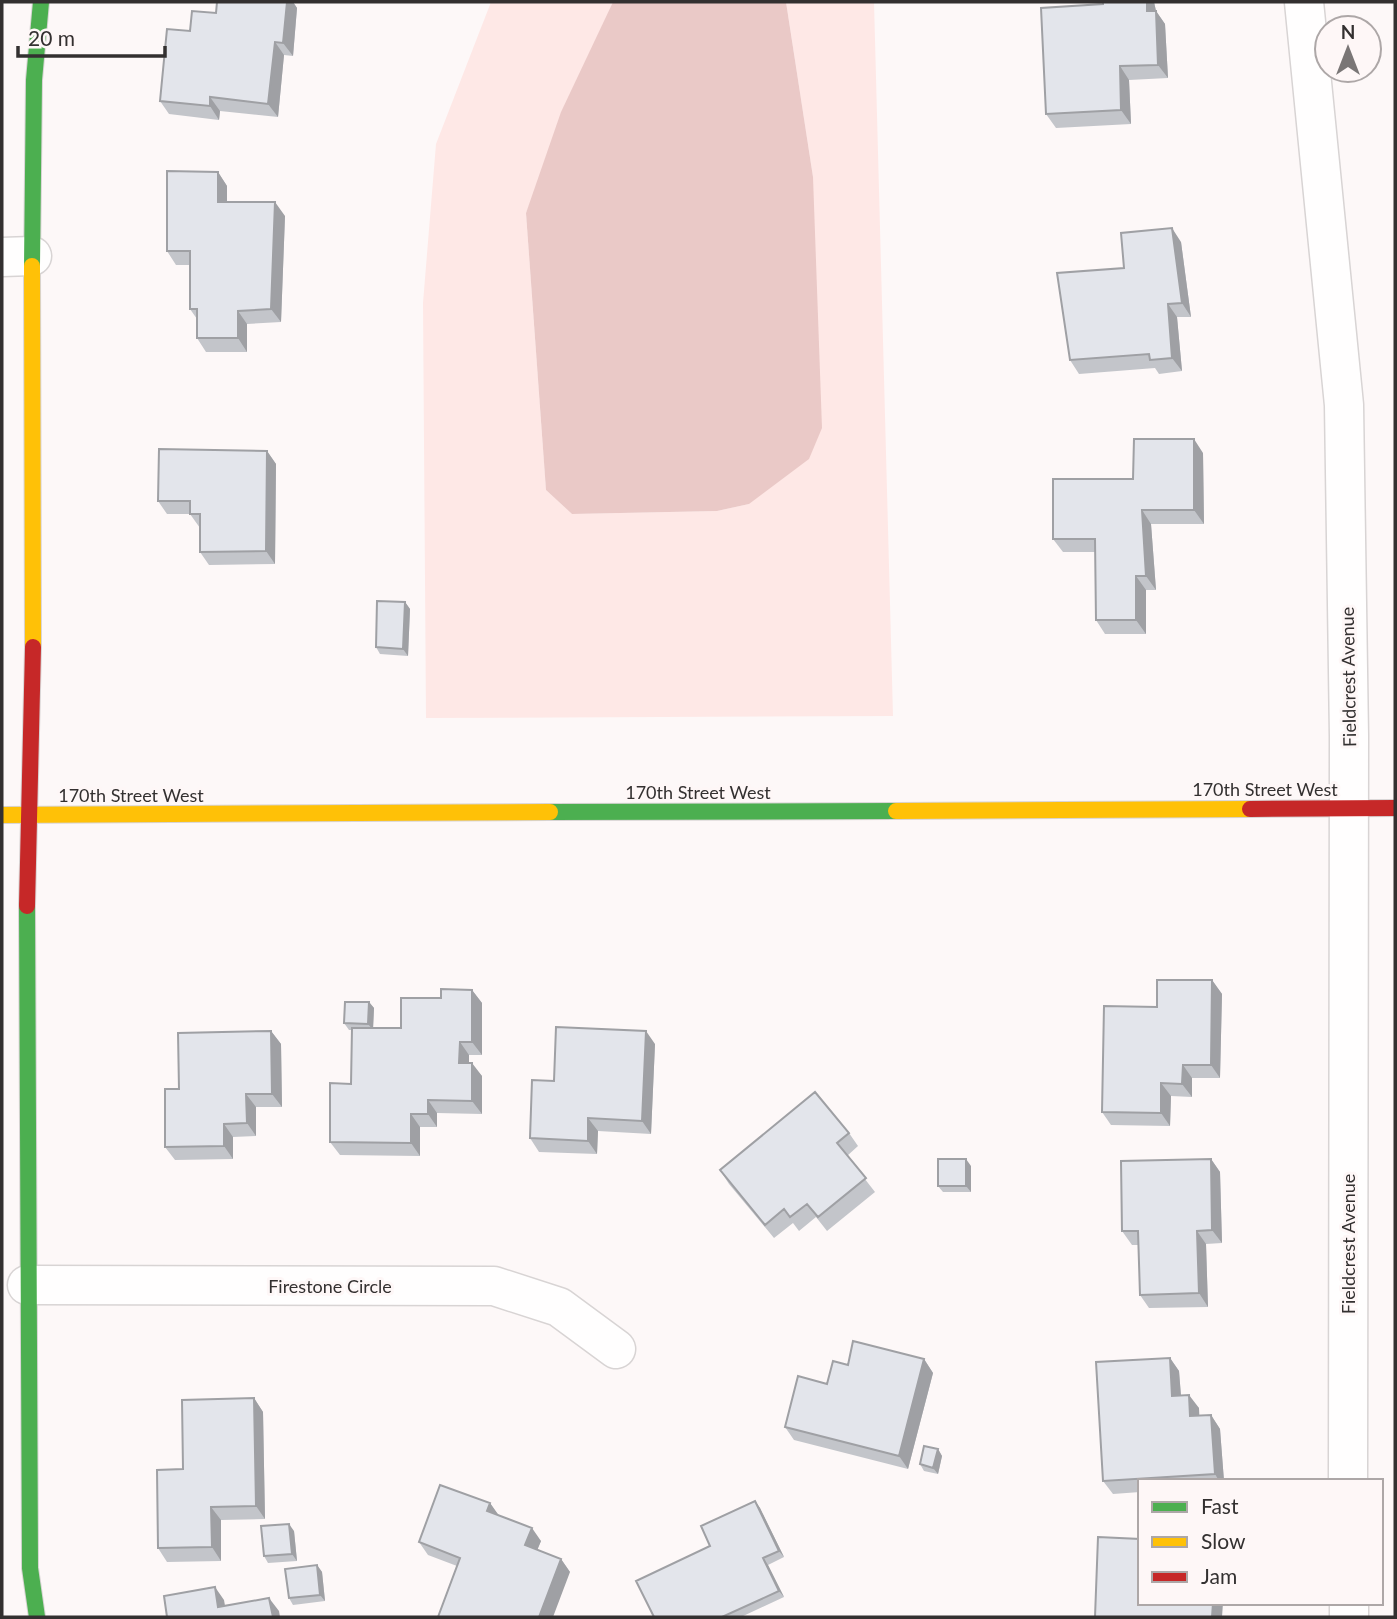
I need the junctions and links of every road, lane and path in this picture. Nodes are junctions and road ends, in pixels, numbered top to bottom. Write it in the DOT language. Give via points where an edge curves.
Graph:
graph roads {
  1 [pos="41,2"];
  2 [pos="1304,2"];
  3 [pos="17,256"];
  4 [pos="1349,808"];
  5 [pos="1395,808"];
  6 [pos="30,815"];
  7 [pos="2,816"];
  8 [pos="27,1284"];
  9 [pos="616,1349"];
  10 [pos="1348,1479"];
  11 [pos="37,1617"];
  1 -- 3 [label="street"];
  2 -- 4 [label="street, Fieldcrest Avenue" via="1344,405"];
  3 -- 6 [label="street" via="33,745"];
  4 -- 5 [label="street, 170th Street West"];
  4 -- 6 [label="street, 170th Street West"];
  4 -- 10 [label="street, Fieldcrest Avenue"];
  6 -- 7 [label="street, 170th Street West"];
  6 -- 8 [label="street"];
  8 -- 9 [label="street, Firestone Circle" via="494,1286 559,1307"];
  8 -- 11 [label="street" via="30,1568"];
}
